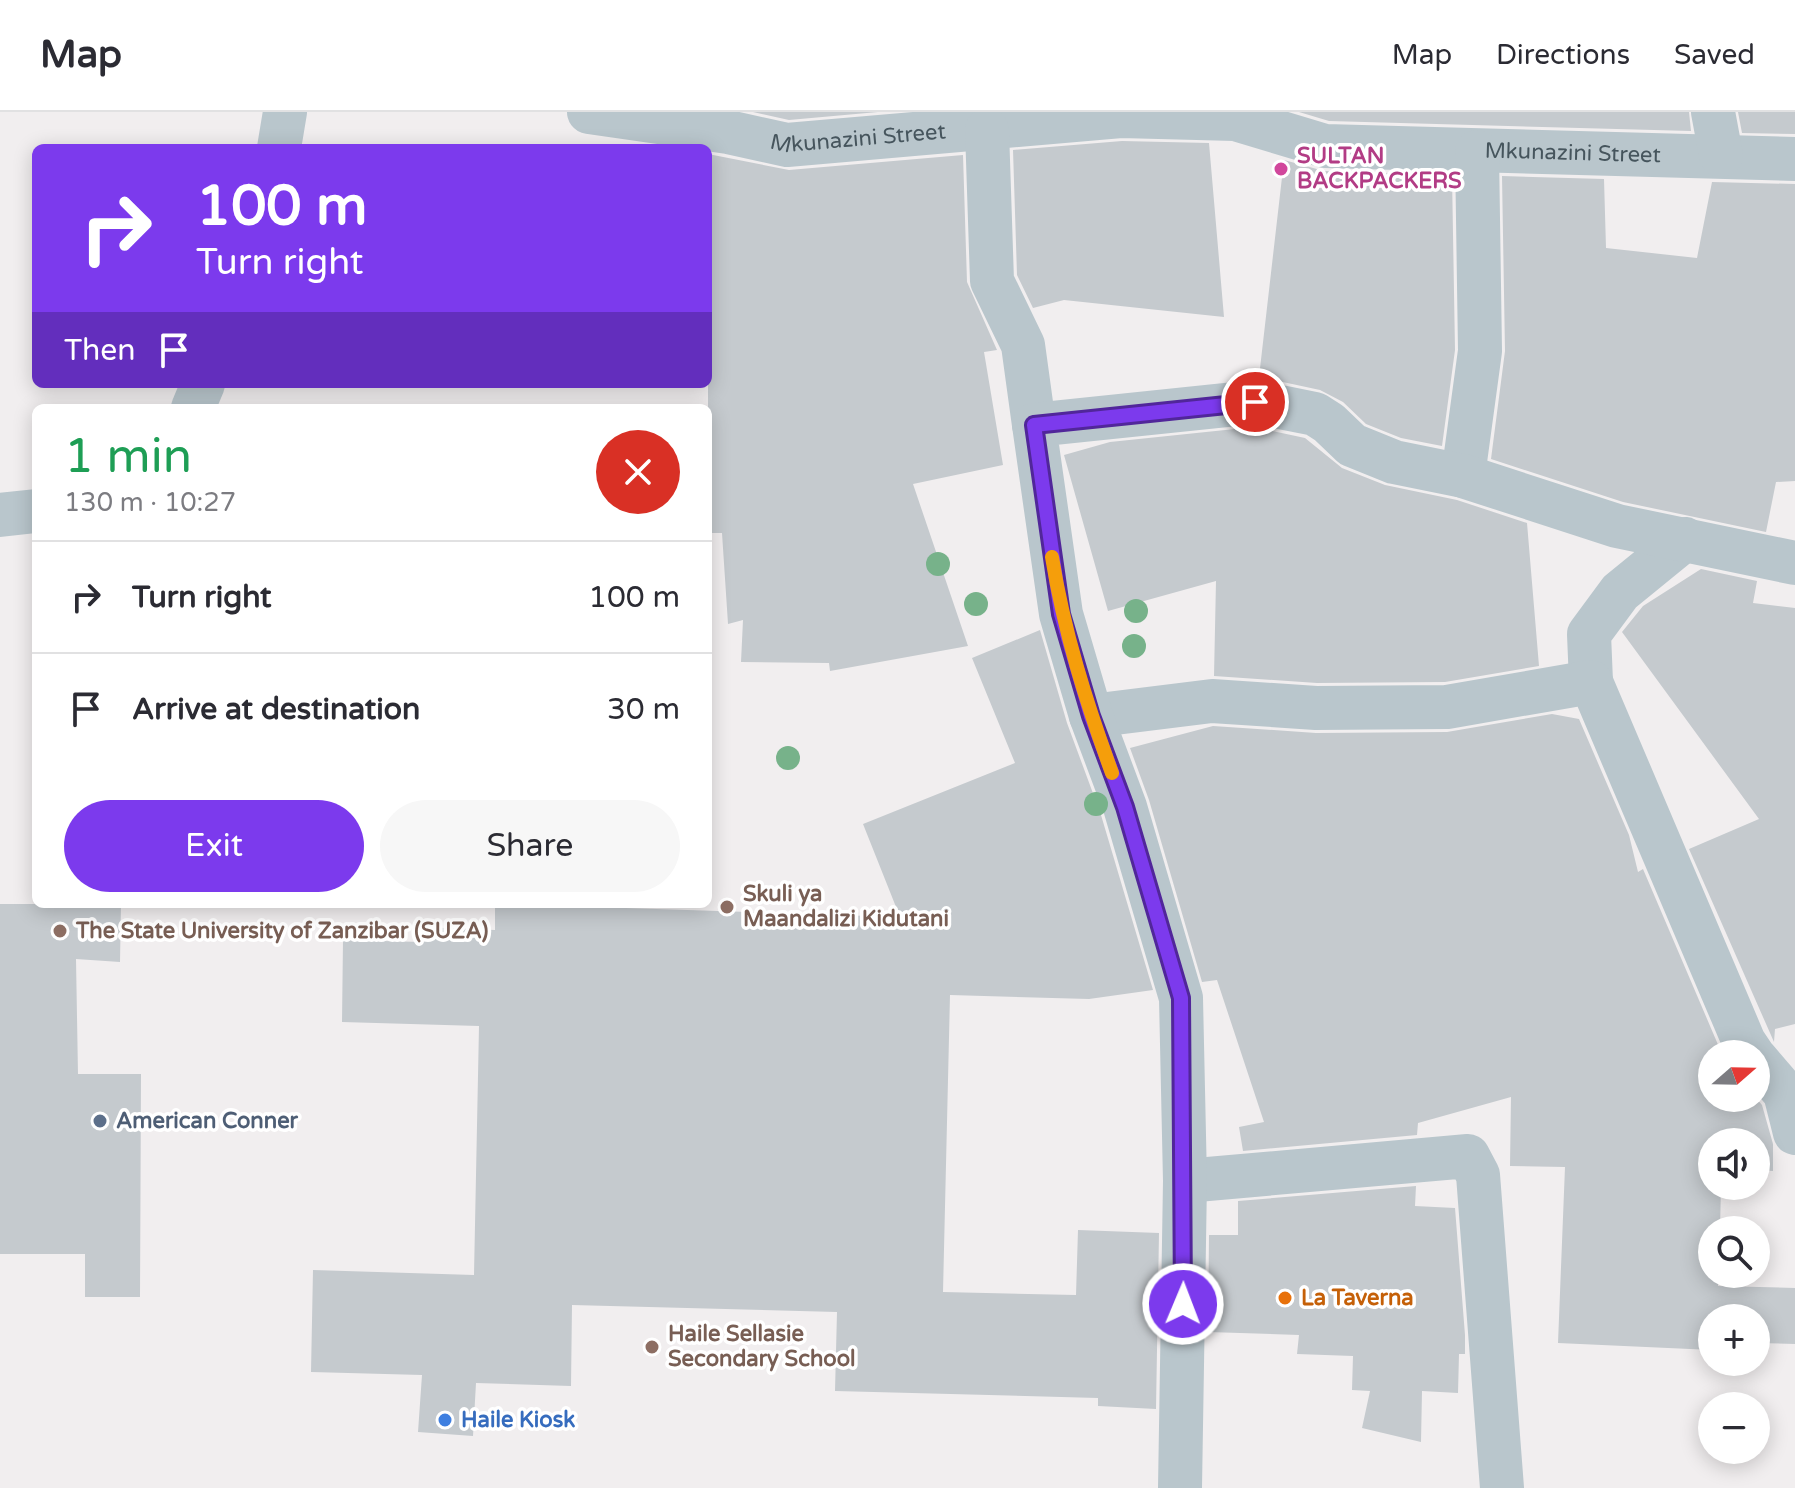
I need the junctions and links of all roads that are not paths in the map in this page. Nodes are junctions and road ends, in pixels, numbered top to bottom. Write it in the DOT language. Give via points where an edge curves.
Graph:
graph roads {
  1 [pos="285,112"];
  2 [pos="589,112"];
  3 [pos="1713,112"];
  4 [pos="1182,116"];
  5 [pos="978,124"];
  6 [pos="1492,138"];
  7 [pos="280,144"];
  8 [pos="1721,155"];
  9 [pos="1795,159"];
  10 [pos="1034,425"];
  11 [pos="1463,476"];
  12 [pos="32,511"];
  13 [pos="0,515"];
  14 [pos="1685,539"];
  15 [pos="1795,563"];
  16 [pos="1591,682"];
  17 [pos="1091,716"];
  18 [pos="1743,1040"];
  19 [pos="1770,1075"];
  20 [pos="1795,1133"];
  21 [pos="1185,1181"];
  22 [pos="1180,1488"];
  23 [pos="1502,1488"];
  1 -- 7 [label="street"];
  2 -- 5 [label="street, Mkunazini Street" via="787,145"];
  3 -- 8 [label="street"];
  4 -- 5 [label="street, Mkunazini Street"];
  4 -- 6 [label="street, Mkunazini Street" via="1235,119 1325,146"];
  5 -- 10 [label="street" via="992,281 1023,345"];
  6 -- 8 [label="street, Mkunazini Street"];
  6 -- 11 [label="street" via="1480,351"];
  8 -- 9 [label="street, Mkunazini Street"];
  10 -- 11 [label="street" via="1255,402 1315,414 1352,445 1378,458"];
  10 -- 17 [label="street" via="1061,614"];
  11 -- 14 [label="street" via="1617,526"];
  12 -- 13 [label="street"];
  14 -- 15 [label="street"];
  14 -- 16 [label="street" via="1620,592 1589,634"];
  16 -- 17 [label="street" via="1447,707 1316,708 1212,701"];
  16 -- 18 [label="street"];
  17 -- 21 [label="street" via="1125,807 1181,998"];
  19 -- 20 [label="street" via="1785,1093"];
  21 -- 22 [label="street"];
  21 -- 23 [label="street" via="1468,1156 1478,1175"];
}
